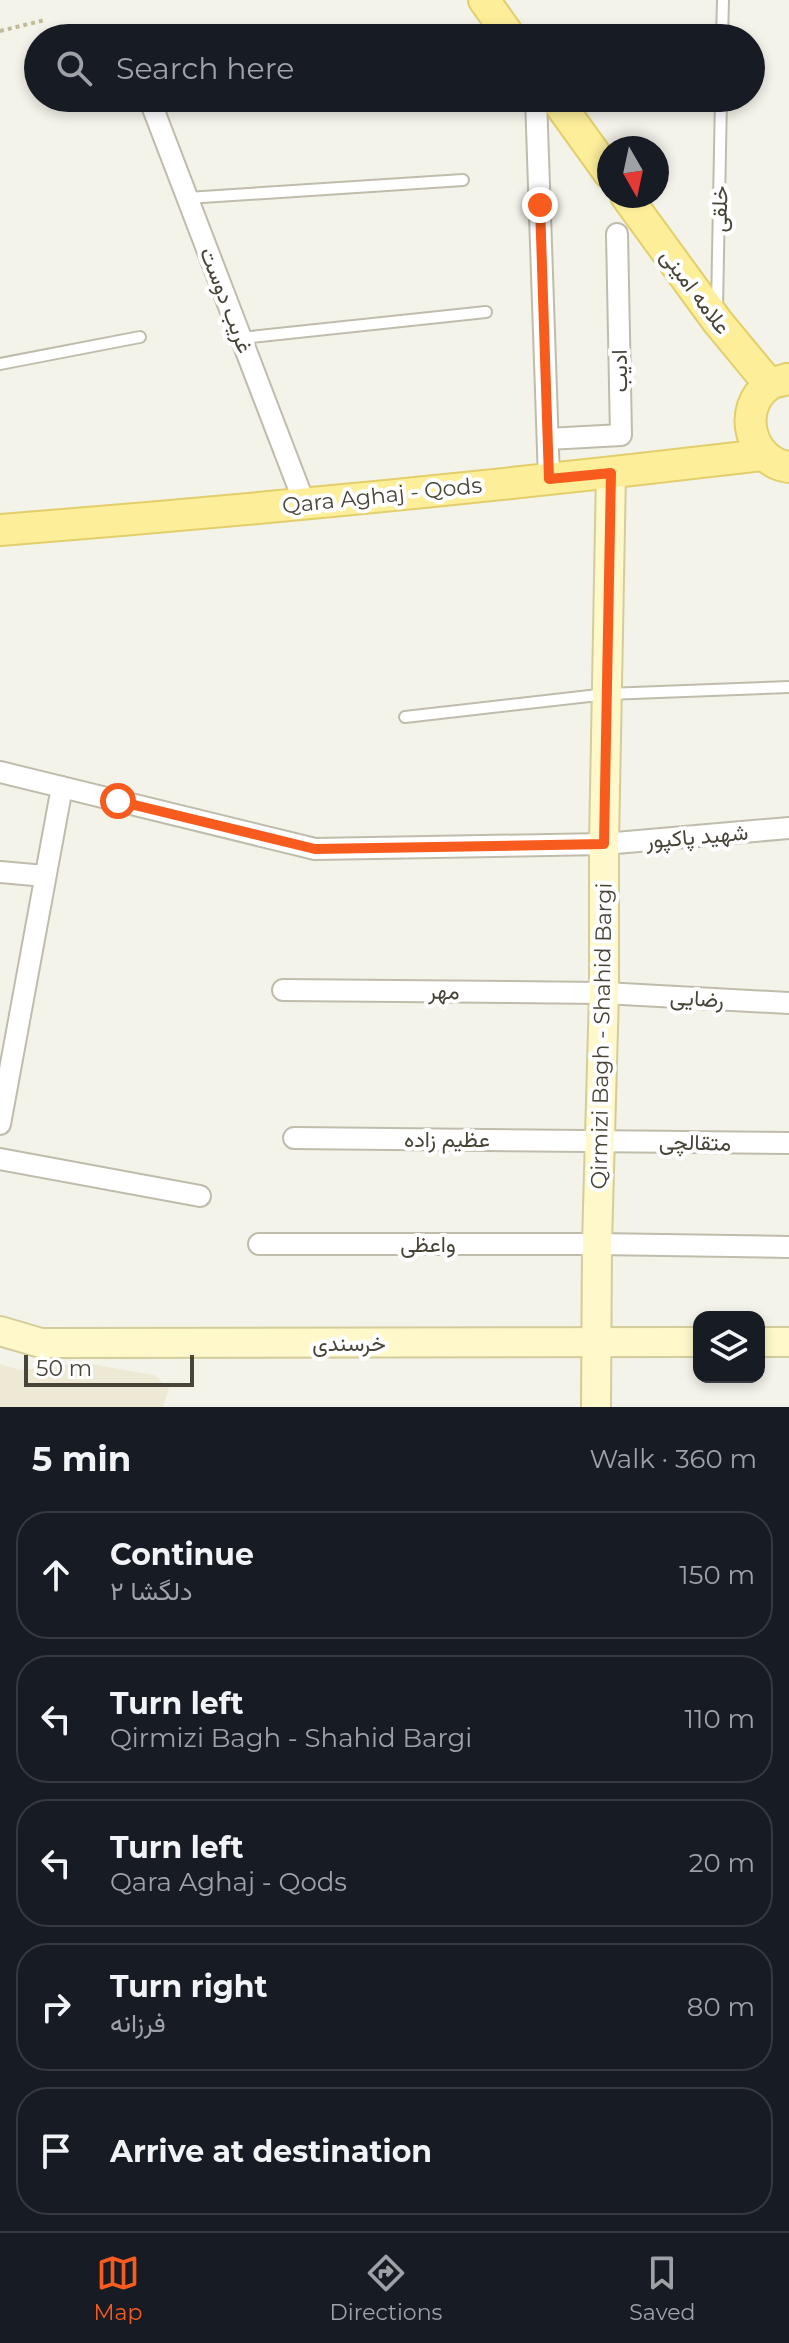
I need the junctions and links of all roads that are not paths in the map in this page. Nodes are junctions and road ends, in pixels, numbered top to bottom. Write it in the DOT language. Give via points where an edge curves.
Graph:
graph roads {
  1 [pos="484,0"];
  2 [pos="723,0"];
  3 [pos="501,24"];
  4 [pos="722,24"];
  5 [pos="154,112"];
  6 [pos="536,112"];
  7 [pos="565,112"];
  8 [pos="721,112"];
  9 [pos="597,156"];
  10 [pos="463,180"];
  11 [pos="187,198"];
  12 [pos="635,208"];
  13 [pos="617,234"];
  14 [pos="486,312"];
  15 [pos="717,321"];
  16 [pos="140,337"];
  17 [pos="241,338"];
  18 [pos="0,364"];
  19 [pos="779,381"];
  20 [pos="548,439"];
  21 [pos="776,461"];
  22 [pos="611,473"];
  23 [pos="549,479"];
  24 [pos="304,502"];
  25 [pos="0,530"];
  26 [pos="789,687"];
  27 [pos="607,694"];
  28 [pos="405,717"];
  29 [pos="0,772"];
  30 [pos="62,787"];
  31 [pos="789,828"];
  32 [pos="604,844"];
  33 [pos="0,872"];
  34 [pos="45,876"];
  35 [pos="283,990"];
  36 [pos="604,993"];
  37 [pos="789,1003"];
  38 [pos="0,1124"];
  39 [pos="294,1138"];
  40 [pos="601,1140"];
  41 [pos="789,1143"];
  42 [pos="0,1159"];
  43 [pos="200,1196"];
  44 [pos="259,1244"];
  45 [pos="597,1244"];
  46 [pos="789,1247"];
  47 [pos="0,1331"];
  48 [pos="598,1342"];
  49 [pos="693,1342"];
  50 [pos="765,1342"];
  51 [pos="789,1342"];
  52 [pos="596,1407"];
  1 -- 3 [label="main road"];
  2 -- 4 [label="lane"];
  5 -- 11 [label="street, غریب دوست"];
  6 -- 20 [label="street"];
  7 -- 9 [label="main road"];
  8 -- 15 [label="lane, خلقی"];
  10 -- 11 [label="lane"];
  11 -- 17 [label="street, غریب دوست"];
  12 -- 15 [label="main road, علامه امینی"];
  13 -- 20 [label="street, ادیب" via="621,435"];
  14 -- 17 [label="lane"];
  15 -- 19 [label="main road, علامه امینی"];
  16 -- 18 [label="lane"];
  17 -- 24 [label="street, غریب دوست"];
  19 -- 21 [label="main road" via="753,405 750,432"];
  20 -- 23 [label="street"];
  21 -- 22 [label="main road, Qara Aghaj - Qods"];
  22 -- 23 [label="main road, Qara Aghaj - Qods"];
  22 -- 27 [label="street, Qirmizi Bagh - Shahid Bargi"];
  23 -- 24 [label="main road, Qara Aghaj - Qods"];
  24 -- 25 [label="main road, Qara Aghaj - Qods"];
  26 -- 27 [label="lane"];
  27 -- 28 [label="lane"];
  27 -- 32 [label="street, Qirmizi Bagh - Shahid Bargi"];
  29 -- 30 [label="street, شهید پاکپور"];
  30 -- 32 [label="street, شهید پاکپور" via="315,849"];
  30 -- 34 [label="street"];
  31 -- 32 [label="street, شهید پاکپور"];
  32 -- 36 [label="street, Qirmizi Bagh - Shahid Bargi"];
  33 -- 34 [label="street"];
  34 -- 38 [label="street"];
  35 -- 36 [label="street, مهر"];
  36 -- 37 [label="street, رضایی"];
  36 -- 40 [label="street, Qirmizi Bagh - Shahid Bargi"];
  39 -- 40 [label="street, عظیم زاده"];
  40 -- 41 [label="street, متقالچی"];
  40 -- 45 [label="street, Qirmizi Bagh - Shahid Bargi"];
  42 -- 43 [label="street"];
  44 -- 45 [label="street, واعظی"];
  45 -- 46 [label="street, واعظی"];
  45 -- 48 [label="street, Qirmizi Bagh - Shahid Bargi"];
  47 -- 48 [label="street, خرسندی" via="41,1343"];
  48 -- 49 [label="street, خرسندی"];
  48 -- 52 [label="street, Qirmizi Bagh - Shahid Bargi"];
  50 -- 51 [label="street"];
}
